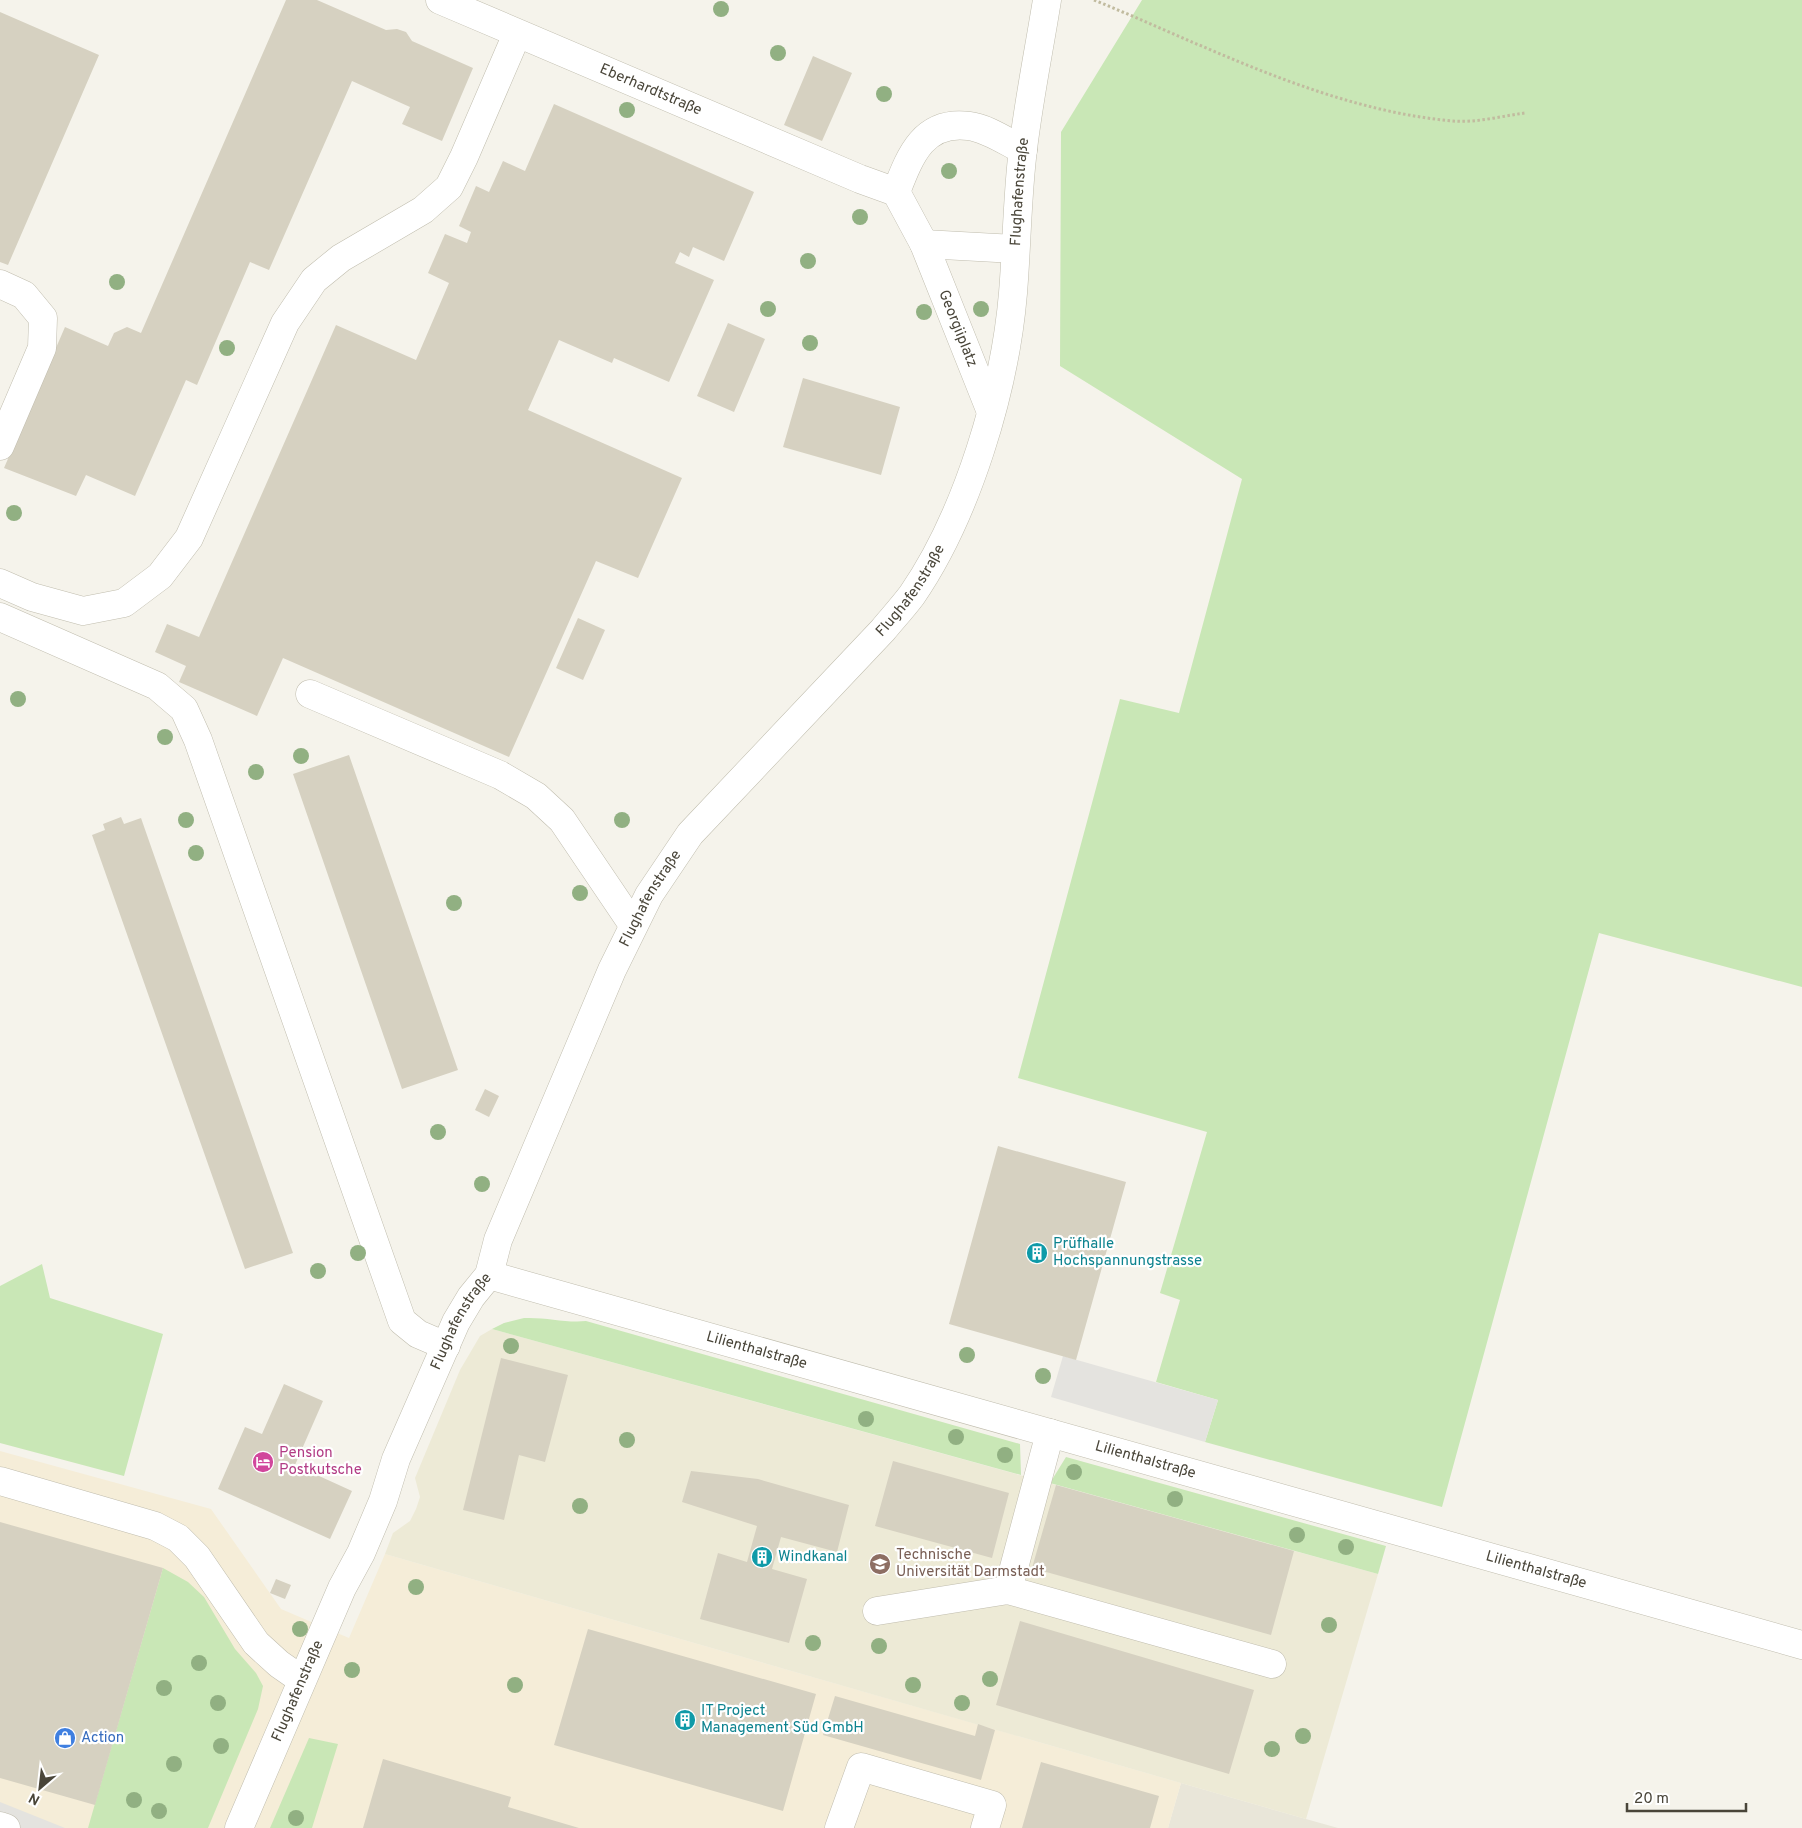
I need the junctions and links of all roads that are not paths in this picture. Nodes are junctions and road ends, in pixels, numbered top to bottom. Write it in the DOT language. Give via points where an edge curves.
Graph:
graph roads {
  1 [pos="440,0"];
  2 [pos="1047,0"];
  3 [pos="517,34"];
  4 [pos="1023,150"];
  5 [pos="896,192"];
  6 [pos="924,244"];
  7 [pos="1016,249"];
  8 [pos="0,284"];
  9 [pos="992,412"];
  10 [pos="0,446"];
  11 [pos="0,583"];
  12 [pos="0,617"];
  13 [pos="310,694"];
  14 [pos="633,925"];
  15 [pos="489,1275"];
  16 [pos="446,1346"];
  17 [pos="1050,1433"];
  18 [pos="0,1481"];
  19 [pos="1008,1590"];
  20 [pos="877,1611"];
  21 [pos="1802,1645"];
  22 [pos="1272,1664"];
  23 [pos="302,1680"];
  24 [pos="0,1826"];
  25 [pos="6,1828"];
  26 [pos="239,1828"];
  27 [pos="840,1828"];
  28 [pos="985,1828"];
  1 -- 3 [label="street, Eberhardtstraße"];
  2 -- 4 [label="street, Flughafenstraße"];
  3 -- 5 [label="street, Eberhardtstraße"];
  3 -- 11 [label="street" via="449,186 423,210 341,258 314,280 285,323 189,538 160,576 124,603 83,611 32,597"];
  4 -- 5 [label="street" via="971,126 951,126 933,132 920,142 910,156"];
  4 -- 7 [label="street, Flughafenstraße"];
  5 -- 6 [label="street, Georgiiplatz"];
  6 -- 7 [label="street"];
  6 -- 9 [label="street, Georgiiplatz"];
  7 -- 9 [label="street, Flughafenstraße" via="1008,332"];
  8 -- 10 [label="street" via="24,295 43,318 42,348"];
  9 -- 14 [label="street, Flughafenstraße" via="968,484 941,546 912,595 883,630 690,834"];
  12 -- 16 [label="street" via="157,686 184,709 198,740 402,1321 418,1334"];
  13 -- 14 [label="street" via="500,775 536,796 562,820"];
  14 -- 15 [label="street, Flughafenstraße" via="498,1240"];
  15 -- 16 [label="street, Flughafenstraße" via="471,1297"];
  15 -- 17 [label="street, Lilienthalstraße"];
  16 -- 23 [label="street, Flughafenstraße" via="396,1459 380,1510"];
  17 -- 19 [label="street"];
  17 -- 21 [label="street, Lilienthalstraße"];
  18 -- 23 [label="street" via="155,1526 178,1538 197,1558 256,1643"];
  19 -- 20 [label="street"];
  19 -- 22 [label="street"];
  23 -- 26 [label="street, Flughafenstraße"];
  24 -- 25 [label="street"];
  27 -- 28 [label="street" via="861,1767 992,1805"];
}
